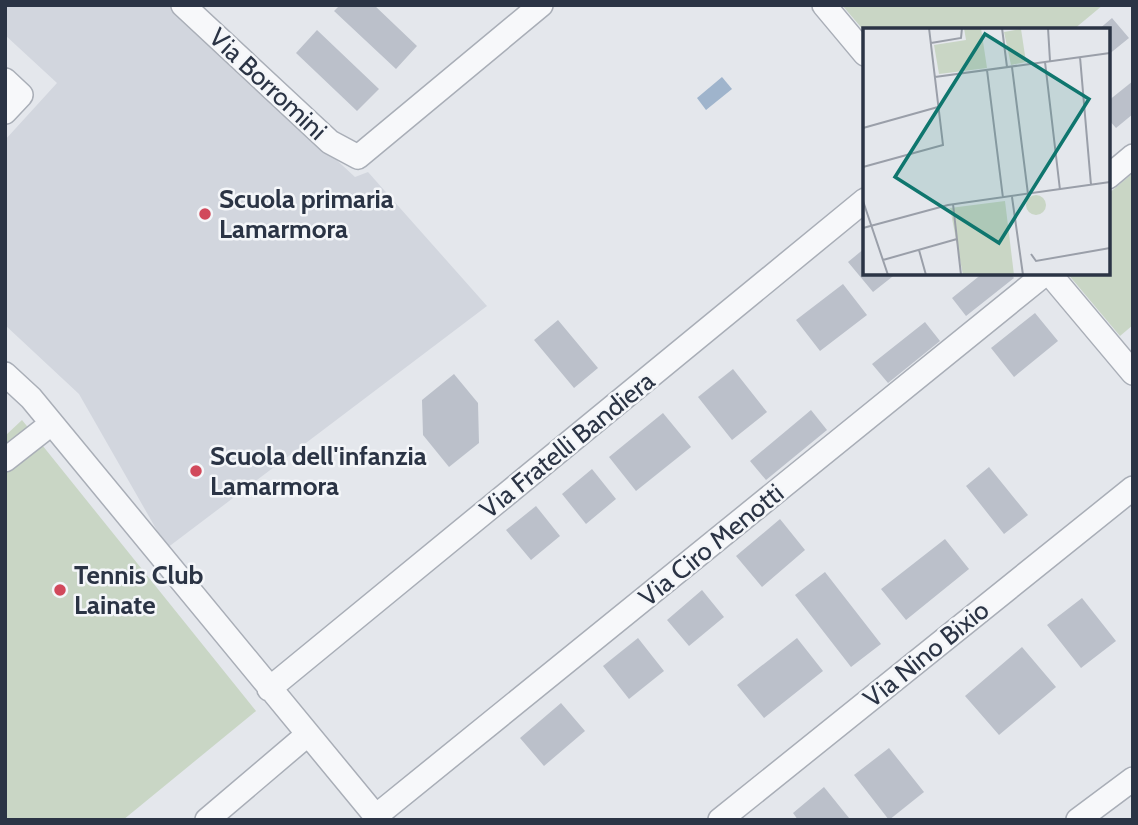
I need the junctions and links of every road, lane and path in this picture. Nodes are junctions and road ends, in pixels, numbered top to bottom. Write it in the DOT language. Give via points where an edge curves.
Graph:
graph roads {
  1 [pos="183,5"];
  2 [pos="541,5"];
  3 [pos="824,5"];
  4 [pos="863,52"];
  5 [pos="5,80"];
  6 [pos="5,112"];
  7 [pos="1133,156"];
  8 [pos="1110,175"];
  9 [pos="863,202"];
  10 [pos="1045,275"];
  11 [pos="1049,275"];
  12 [pos="1133,373"];
  13 [pos="5,374"];
  14 [pos="51,424"];
  15 [pos="5,460"];
  16 [pos="1133,488"];
  17 [pos="269,689"];
  18 [pos="307,735"];
  19 [pos="1133,779"];
  20 [pos="377,818"];
  21 [pos="206,820"];
  22 [pos="720,820"];
  23 [pos="1078,820"];
  1 -- 2 [label="street, Via Borromini" via="330,142 358,157"];
  3 -- 4 [label="street"];
  5 -- 6 [label="street" via="21,95"];
  7 -- 8 [label="street"];
  9 -- 17 [label="street, Via Fratelli Bandiera"];
  10 -- 20 [label="street, Via Ciro Menotti"];
  11 -- 12 [label="street"];
  13 -- 14 [label="street"];
  14 -- 15 [label="street"];
  14 -- 17 [label="street"];
  16 -- 22 [label="street, Via Nino Bixio"];
  17 -- 18 [label="street"];
  18 -- 20 [label="street"];
  18 -- 21 [label="street"];
  19 -- 23 [label="street"];
}
